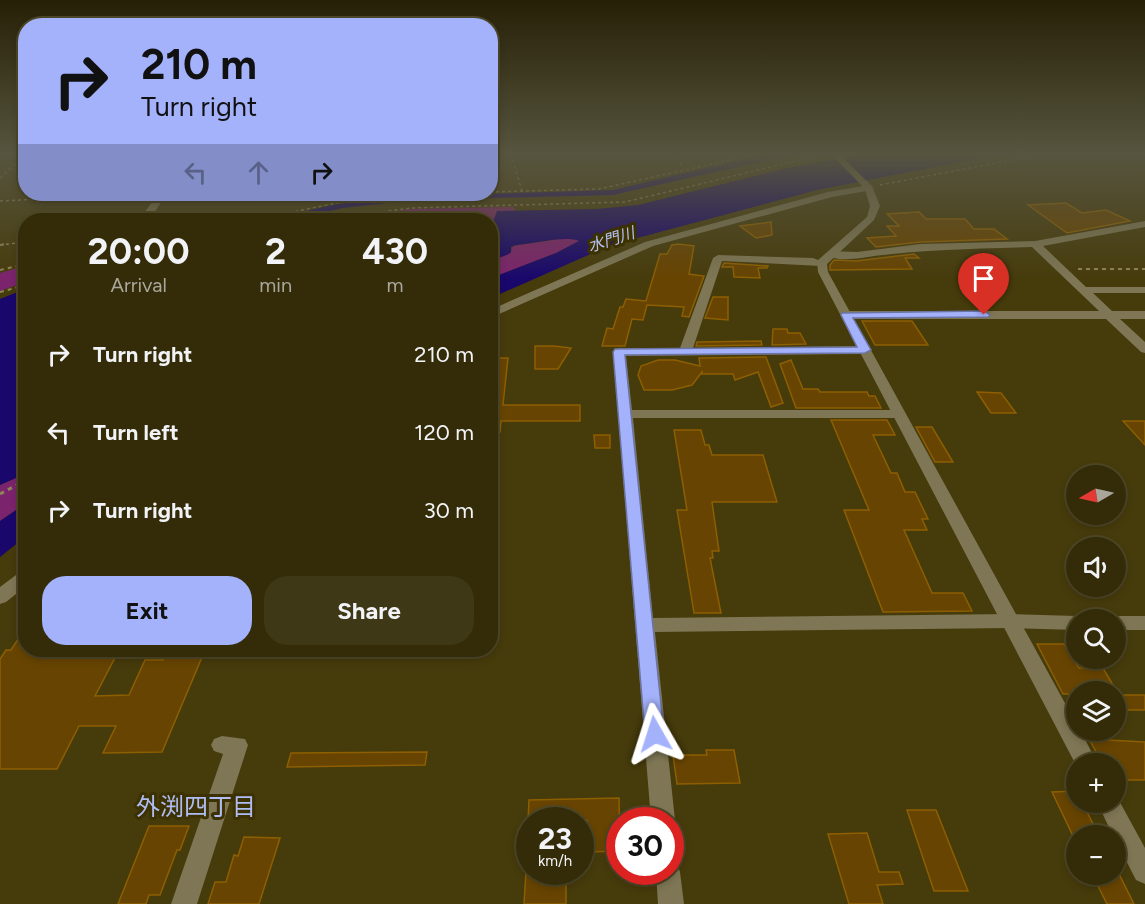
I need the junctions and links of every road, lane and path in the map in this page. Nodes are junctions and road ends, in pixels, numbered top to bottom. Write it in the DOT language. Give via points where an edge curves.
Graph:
graph roads {
  1 [pos="649,196"];
  2 [pos="823,196"];
  3 [pos="872,196"];
  4 [pos="18,200"];
  5 [pos="0,201"];
  6 [pos="341,201"];
  7 [pos="286,213"];
  8 [pos="362,213"];
  9 [pos="1145,224"];
  10 [pos="18,243"];
  11 [pos="1035,244"];
  12 [pos="0,245"];
  13 [pos="825,259"];
  14 [pos="18,266"];
  15 [pos="1145,268"];
  16 [pos="1062,269"];
  17 [pos="0,270"];
  18 [pos="18,287"];
  19 [pos="1084,290"];
  20 [pos="1145,290"];
  21 [pos="0,292"];
  22 [pos="498,311"];
  23 [pos="846,315"];
  24 [pos="1110,315"];
  25 [pos="1145,315"];
  26 [pos="865,350"];
  27 [pos="1145,350"];
  28 [pos="685,351"];
  29 [pos="625,414"];
  30 [pos="899,414"];
  31 [pos="18,484"];
  32 [pos="0,494"];
  33 [pos="18,582"];
  34 [pos="0,597"];
  35 [pos="1011,621"];
  36 [pos="1066,623"];
  37 [pos="1126,623"];
  38 [pos="1145,623"];
  39 [pos="644,625"];
  40 [pos="222,745"];
  41 [pos="1081,753"];
  42 [pos="662,807"];
  43 [pos="1114,813"];
  44 [pos="1145,872"];
  45 [pos="669,885"];
  46 [pos="184,904"];
  47 [pos="671,904"];
  1 -- 8 [label="path" via="625,202"];
  2 -- 22 [label="street" via="649,244"];
  3 -- 13 [label="street" via="875,206 871,218"];
  4 -- 5 [label="path"];
  6 -- 7 [label="path"];
  9 -- 11 [label="street"];
  10 -- 12 [label="path"];
  11 -- 13 [label="street" via="920,247"];
  11 -- 16 [label="street"];
  13 -- 23 [label="street" via="823,272"];
  13 -- 28 [label="street" via="718,258"];
  14 -- 17 [label="path"];
  15 -- 16 [label="path"];
  16 -- 19 [label="street"];
  18 -- 21 [label="path"];
  19 -- 20 [label="street"];
  19 -- 24 [label="street"];
  23 -- 24 [label="street"];
  23 -- 26 [label="street"];
  24 -- 25 [label="street"];
  24 -- 27 [label="street"];
  26 -- 28 [label="street"];
  26 -- 30 [label="street"];
  28 -- 29 [label="street" via="619,352"];
  29 -- 30 [label="street"];
  29 -- 39 [label="street"];
  30 -- 35 [label="street"];
  31 -- 32 [label="path"];
  33 -- 34 [label="street"];
  35 -- 36 [label="street"];
  35 -- 39 [label="street"];
  35 -- 41 [label="street"];
  37 -- 38 [label="street"];
  39 -- 42 [label="street"];
  40 -- 46 [label="street" via="237,745"];
  43 -- 44 [label="street"];
  45 -- 47 [label="street"];
}
